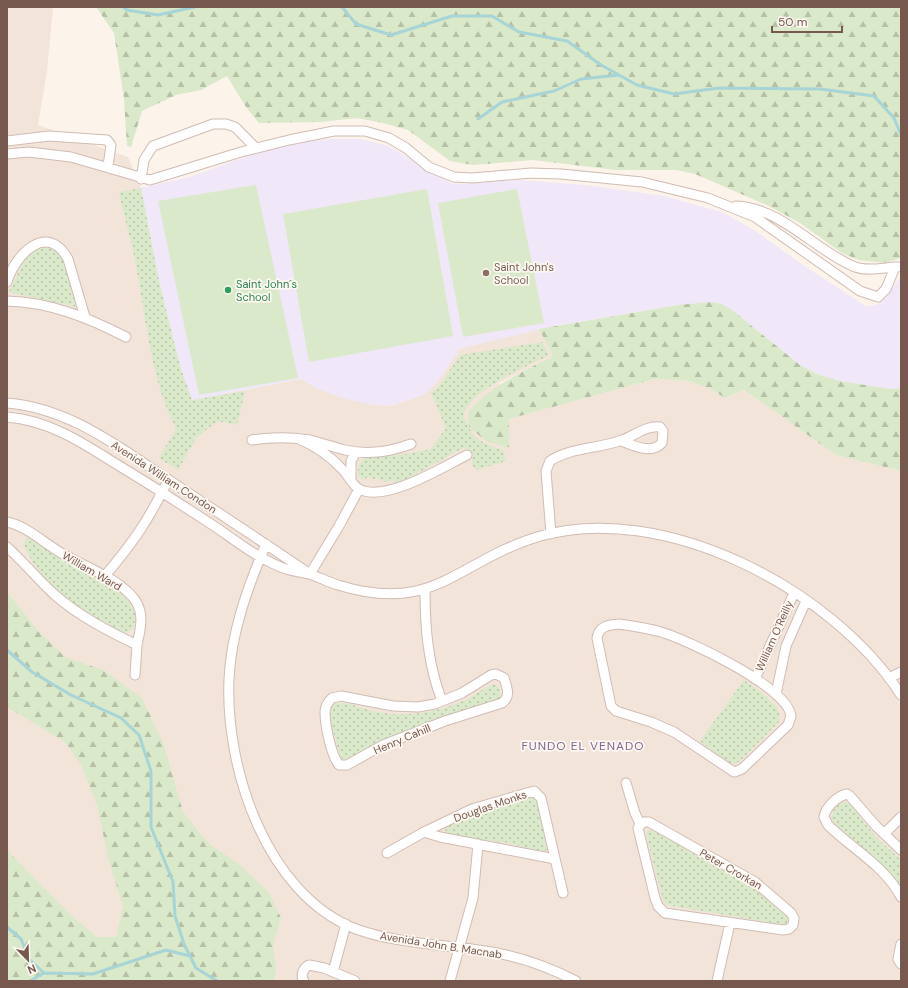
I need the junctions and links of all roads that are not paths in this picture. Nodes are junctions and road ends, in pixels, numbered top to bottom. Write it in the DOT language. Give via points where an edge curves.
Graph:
graph roads {
  1 [pos="7,141"];
  2 [pos="256,148"];
  3 [pos="7,154"];
  4 [pos="108,166"];
  5 [pos="141,179"];
  6 [pos="730,206"];
  7 [pos="898,267"];
  8 [pos="7,282"];
  9 [pos="7,301"];
  10 [pos="85,317"];
  11 [pos="126,338"];
  12 [pos="7,402"];
  13 [pos="7,418"];
  14 [pos="299,439"];
  15 [pos="252,440"];
  16 [pos="621,441"];
  17 [pos="411,444"];
  18 [pos="356,452"];
  19 [pos="467,455"];
  20 [pos="351,479"];
  21 [pos="168,480"];
  22 [pos="359,489"];
  23 [pos="162,492"];
  24 [pos="7,522"];
  25 [pos="551,534"];
  26 [pos="266,544"];
  27 [pos="7,547"];
  28 [pos="260,557"];
  29 [pos="310,574"];
  30 [pos="104,577"];
  31 [pos="425,590"];
  32 [pos="794,593"];
  33 [pos="806,601"];
  34 [pos="137,645"];
  35 [pos="901,672"];
  36 [pos="135,675"];
  37 [pos="889,678"];
  38 [pos="754,679"];
  39 [pos="900,692"];
  40 [pos="776,694"];
  41 [pos="442,701"];
  42 [pos="626,783"];
  43 [pos="901,817"];
  44 [pos="640,824"];
  45 [pos="424,832"];
  46 [pos="884,834"];
  47 [pos="478,844"];
  48 [pos="899,844"];
  49 [pos="387,853"];
  50 [pos="555,859"];
  51 [pos="563,893"];
  52 [pos="901,897"];
  53 [pos="730,923"];
  54 [pos="346,924"];
  55 [pos="901,944"];
  56 [pos="459,948"];
  57 [pos="901,964"];
  58 [pos="333,972"];
  59 [pos="304,981"];
  60 [pos="355,981"];
  61 [pos="450,981"];
  62 [pos="576,981"];
  63 [pos="717,981"];
  1 -- 4 [label="street" via="49,136 107,140 111,145"];
  2 -- 5 [label="street" via="158,179"];
  2 -- 5 [label="street" via="235,127 213,124 153,146 144,160"];
  2 -- 6 [label="street" via="322,133 365,131 393,140 429,167 454,177 472,178 531,172 621,180 672,188"];
  3 -- 4 [label="street" via="43,152"];
  4 -- 5 [label="street"];
  6 -- 7 [label="street" via="749,207 782,221 839,259 857,267"];
  6 -- 7 [label="street" via="756,217 860,291 878,297 886,289"];
  8 -- 10 [label="street" via="17,262 31,247 46,242 58,246 68,259"];
  9 -- 10 [label="street" via="42,305"];
  10 -- 11 [label="street"];
  12 -- 21 [label="street, Avenida William Condon" via="40,408 79,424"];
  13 -- 23 [label="street, Avenida William Condon" via="40,423 66,434"];
  14 -- 15 [label="street"];
  14 -- 18 [label="street"];
  14 -- 20 [label="street" via="314,445"];
  16 -- 25 [label="street" via="576,451 550,461 546,471"];
  17 -- 18 [label="street" via="378,452"];
  18 -- 20 [label="street" via="351,461"];
  19 -- 22 [label="street" via="400,488 375,491"];
  20 -- 22 [label="street"];
  21 -- 23 [label="street"];
  21 -- 26 [label="street, Avenida William Condon"];
  22 -- 29 [label="street"];
  23 -- 28 [label="street, Avenida William Condon"];
  23 -- 30 [label="street" via="134,542"];
  24 -- 30 [label="street, William Ward"];
  25 -- 31 [label="street, Avenida William Condon" via="500,552"];
  25 -- 32 [label="street, Avenida William Condon" via="611,529 667,537 727,556 758,570"];
  26 -- 28 [label="street, Avenida John B. Macnab"];
  26 -- 29 [label="street, Avenida William Condon"];
  27 -- 34 [label="street" via="67,605"];
  28 -- 29 [label="street, Avenida William Condon" via="288,570"];
  28 -- 54 [label="street, Avenida John B. Macnab" via="236,632 231,660 230,713 236,762 254,815 279,864 309,899"];
  29 -- 31 [label="street, Avenida William Condon" via="373,594 393,595"];
  30 -- 34 [label="street, William Ward" via="124,588 139,607 141,619"];
  31 -- 41 [label="street" via="426,638 435,683"];
  32 -- 33 [label="street, Avenida William Condon"];
  32 -- 38 [label="street, William O´Reilly"];
  33 -- 37 [label="street, Avenida William Condon" via="857,642"];
  33 -- 40 [label="street, William O´Reilly" via="786,646"];
  34 -- 36 [label="street, William Ward"];
  35 -- 37 [label="street"];
  37 -- 39 [label="street, Avenida William Condon"];
  38 -- 40 [label="street, William O´Reilly"];
  38 -- 40 [label="street, William O´Reilly" via="704,649 661,632 618,624 604,627 598,634 612,708 674,732 695,744 730,771 738,772 742,769 788,725 791,716 789,709"];
  41 -- 41 [label="street, Henry Cahill" via="418,707 393,706 341,696 332,698 325,712 329,739 336,761 339,765 347,765 383,745 445,721 495,707 505,701 508,692 504,678 496,674"];
  42 -- 44 [label="street, Peter Crorkan" via="634,813"];
  43 -- 46 [label="street"];
  44 -- 53 [label="street, Peter Crorkan" via="638,828 655,898 661,910 670,914"];
  44 -- 53 [label="street, Peter Crorkan" via="648,822 755,882 789,910 794,922 791,927 783,930"];
  45 -- 47 [label="street, Douglas Monks"];
  45 -- 49 [label="street, Douglas Monks"];
  45 -- 50 [label="street, Douglas Monks" via="472,809 534,792 541,798"];
  46 -- 48 [label="street"];
  46 -- 52 [label="street" via="847,794 828,807 824,817 828,825 883,873 897,888"];
  47 -- 50 [label="street, Douglas Monks"];
  47 -- 56 [label="street" via="475,887"];
  50 -- 51 [label="street, Douglas Monks"];
  53 -- 63 [label="street"];
  54 -- 56 [label="street, Avenida John B. Macnab" via="387,937"];
  54 -- 58 [label="street"];
  55 -- 57 [label="street" via="898,959"];
  56 -- 61 [label="street"];
  56 -- 62 [label="street, Avenida John B. Macnab" via="517,957 547,967"];
  58 -- 59 [label="street" via="309,965 302,976"];
  58 -- 60 [label="street"];
}
